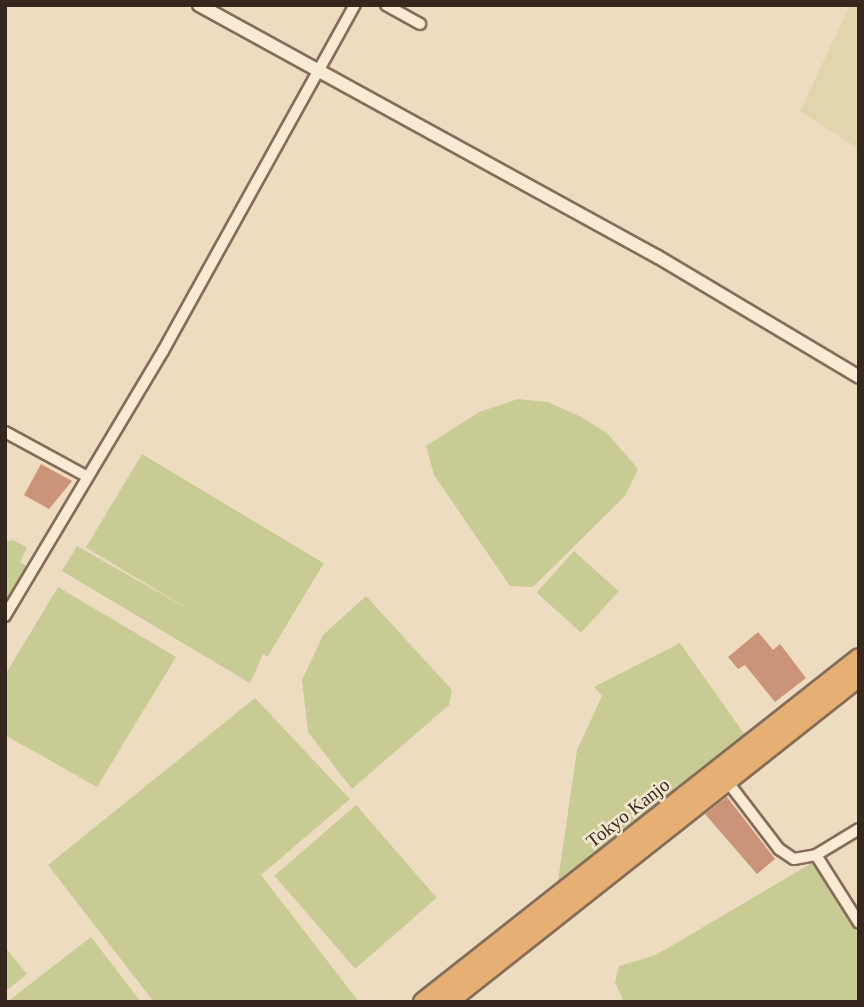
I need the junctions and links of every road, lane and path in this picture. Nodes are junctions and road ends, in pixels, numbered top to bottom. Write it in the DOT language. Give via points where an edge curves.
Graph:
graph roads {
  1 [pos="199,5"];
  2 [pos="355,5"];
  3 [pos="386,5"];
  4 [pos="419,24"];
  5 [pos="321,69"];
  6 [pos="859,377"];
  7 [pos="5,432"];
  8 [pos="88,477"];
  9 [pos="5,616"];
  10 [pos="859,658"];
  11 [pos="859,677"];
  12 [pos="727,781"];
  13 [pos="859,829"];
  14 [pos="816,855"];
  15 [pos="859,923"];
  16 [pos="444,998"];
  17 [pos="423,1002"];
  1 -- 5 [label="street"];
  2 -- 5 [label="street"];
  3 -- 4 [label="street"];
  5 -- 6 [label="street"];
  5 -- 8 [label="street"];
  7 -- 8 [label="street"];
  8 -- 9 [label="street"];
  10 -- 16 [label="highway, Tokyo Kanjo"];
  11 -- 12 [label="highway, Tokyo Kanjo"];
  12 -- 14 [label="street" via="779,849 794,859"];
  12 -- 16 [label="highway, Tokyo Kanjo"];
  13 -- 14 [label="street"];
  14 -- 15 [label="street"];
  16 -- 17 [label="highway, Tokyo Kanjo"];
}
